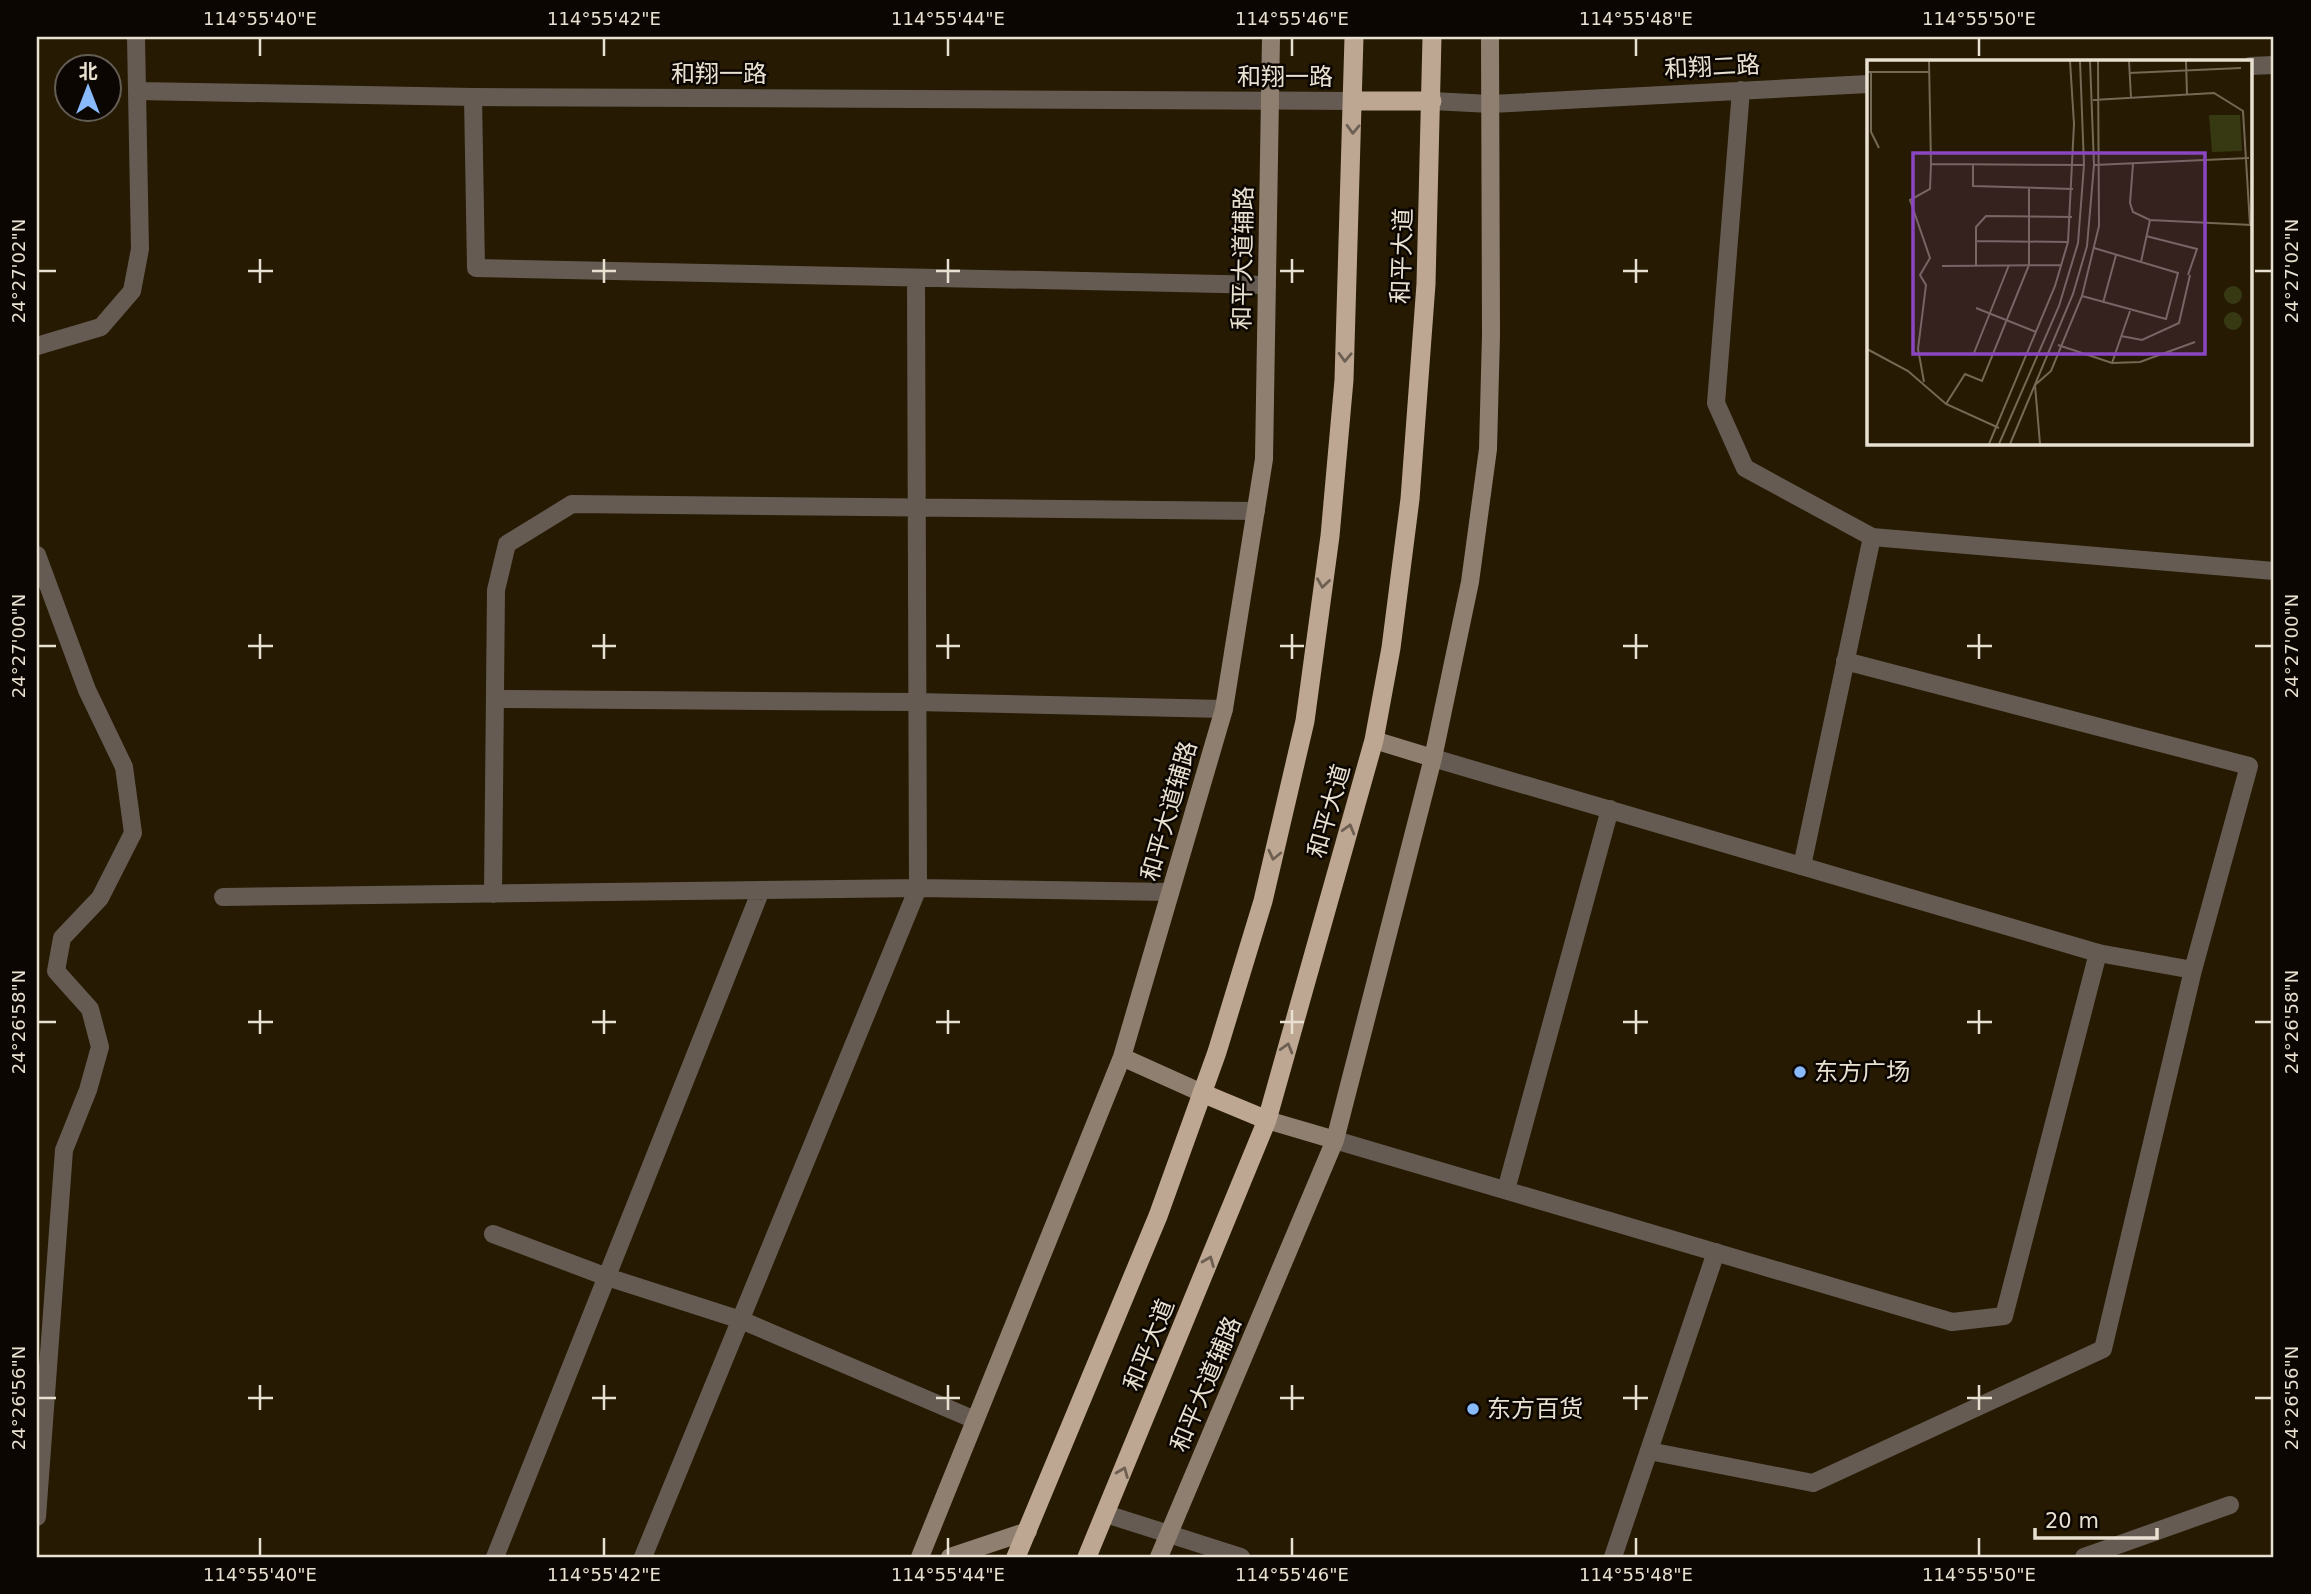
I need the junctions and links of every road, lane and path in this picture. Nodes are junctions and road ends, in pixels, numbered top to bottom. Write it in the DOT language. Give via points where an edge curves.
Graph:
graph roads {
  1 [pos="136,37"];
  2 [pos="1271,37"];
  3 [pos="1354,37"];
  4 [pos="1432,37"];
  5 [pos="1490,37"];
  6 [pos="2274,65"];
  7 [pos="2252,66"];
  8 [pos="1867,84"];
  9 [pos="1741,90"];
  10 [pos="137,91"];
  11 [pos="473,97"];
  12 [pos="1354,101"];
  13 [pos="1270,102"];
  14 [pos="1432,102"];
  15 [pos="1491,104"];
  16 [pos="916,279"];
  17 [pos="1267,285"];
  18 [pos="37,346"];
  19 [pos="915,507"];
  20 [pos="1256,510"];
  21 [pos="1872,537"];
  22 [pos="37,555"];
  23 [pos="2274,571"];
  24 [pos="1845,661"];
  25 [pos="495,699"];
  26 [pos="916,702"];
  27 [pos="1224,709"];
  28 [pos="1374,740"];
  29 [pos="1433,758"];
  30 [pos="1610,809"];
  31 [pos="1802,866"];
  32 [pos="918,888"];
  33 [pos="761,890"];
  34 [pos="1170,892"];
  35 [pos="493,894"];
  36 [pos="223,897"];
  37 [pos="2098,953"];
  38 [pos="2193,970"];
  39 [pos="1122,1058"];
  40 [pos="1202,1093"];
  41 [pos="1267,1120"];
  42 [pos="1335,1140"];
  43 [pos="1506,1190"];
  44 [pos="492,1234"];
  45 [pos="1716,1252"];
  46 [pos="607,1276"];
  47 [pos="741,1320"];
  48 [pos="975,1420"];
  49 [pos="1649,1451"];
  50 [pos="2230,1505"];
  51 [pos="1106,1514"];
  52 [pos="37,1517"];
  53 [pos="1028,1531"];
  54 [pos="1169,1534"];
  55 [pos="495,1557"];
  56 [pos="643,1557"];
  57 [pos="920,1557"];
  58 [pos="950,1557"];
  59 [pos="1016,1557"];
  60 [pos="1087,1557"];
  61 [pos="1159,1557"];
  62 [pos="1241,1557"];
  63 [pos="1613,1557"];
  64 [pos="2084,1557"];
  1 -- 10 [label="street"];
  2 -- 13 [label="main road, 和平大道辅路"];
  3 -- 12 [label="highway, 和平大道"];
  4 -- 14 [label="highway, 和平大道"];
  5 -- 15 [label="main road, 和平大道辅路"];
  6 -- 7 [label="street"];
  8 -- 9 [label="street, 和翔二路"];
  9 -- 15 [label="street, 和翔二路"];
  9 -- 21 [label="street" via="1716,403 1745,468"];
  10 -- 11 [label="street, 和翔一路"];
  10 -- 18 [label="street" via="140,249 132,291 101,327"];
  11 -- 13 [label="street, 和翔一路"];
  11 -- 16 [label="street" via="477,268"];
  12 -- 13 [label="street, 和翔一路"];
  12 -- 14 [label="highway"];
  12 -- 40 [label="highway, 和平大道, one-way" via="1344,380 1330,536 1304,721 1263,901"];
  13 -- 17 [label="main road, 和平大道辅路"];
  14 -- 15 [label="street, 和翔二路"];
  14 -- 28 [label="highway, 和平大道" via="1426,284 1410,499"];
  15 -- 29 [label="main road, 和平大道辅路" via="1488,449 1470,582"];
  16 -- 17 [label="street"];
  16 -- 19 [label="street"];
  17 -- 20 [label="main road, 和平大道辅路" via="1264,459"];
  19 -- 20 [label="street"];
  19 -- 25 [label="street" via="572,504 507,544 496,590"];
  19 -- 26 [label="street"];
  20 -- 27 [label="main road, 和平大道辅路"];
  21 -- 23 [label="street"];
  21 -- 24 [label="street"];
  22 -- 52 [label="street" via="87,690 124,767 133,833 100,898 62,939 56,971 90,1009 100,1047 64,1150"];
  24 -- 31 [label="street"];
  24 -- 38 [label="street" via="2249,766"];
  25 -- 26 [label="street"];
  25 -- 35 [label="street"];
  26 -- 27 [label="street"];
  26 -- 32 [label="street"];
  27 -- 34 [label="main road, 和平大道辅路"];
  28 -- 29 [label="main road"];
  41 -- 28 [label="highway, 和平大道, one-way"];
  29 -- 30 [label="street"];
  29 -- 42 [label="main road, 和平大道辅路"];
  30 -- 31 [label="street"];
  30 -- 43 [label="street"];
  31 -- 37 [label="street"];
  32 -- 33 [label="street"];
  32 -- 34 [label="street"];
  32 -- 47 [label="street"];
  33 -- 35 [label="street"];
  33 -- 46 [label="street"];
  34 -- 39 [label="main road, 和平大道辅路"];
  35 -- 36 [label="street"];
  37 -- 38 [label="street"];
  37 -- 45 [label="street" via="2004,1316 1952,1322"];
  38 -- 49 [label="street" via="2103,1349 1813,1483"];
  39 -- 40 [label="main road"];
  39 -- 48 [label="main road, 和平大道辅路"];
  40 -- 41 [label="highway"];
  40 -- 53 [label="highway, 和平大道" via="1158,1216"];
  41 -- 42 [label="main road"];
  51 -- 41 [label="highway, 和平大道, one-way"];
  42 -- 43 [label="street"];
  42 -- 54 [label="main road, 和平大道辅路"];
  43 -- 45 [label="street"];
  44 -- 46 [label="street"];
  45 -- 49 [label="street"];
  46 -- 47 [label="street"];
  46 -- 55 [label="street"];
  47 -- 48 [label="street"];
  47 -- 56 [label="street"];
  48 -- 57 [label="main road, 和平大道辅路"];
  49 -- 63 [label="street"];
  50 -- 64 [label="street"];
  51 -- 54 [label="street"];
  51 -- 60 [label="highway, 和平大道"];
  53 -- 58 [label="main road"];
  53 -- 59 [label="highway, 和平大道"];
  54 -- 61 [label="main road, 和平大道辅路"];
  54 -- 62 [label="street"];
}
